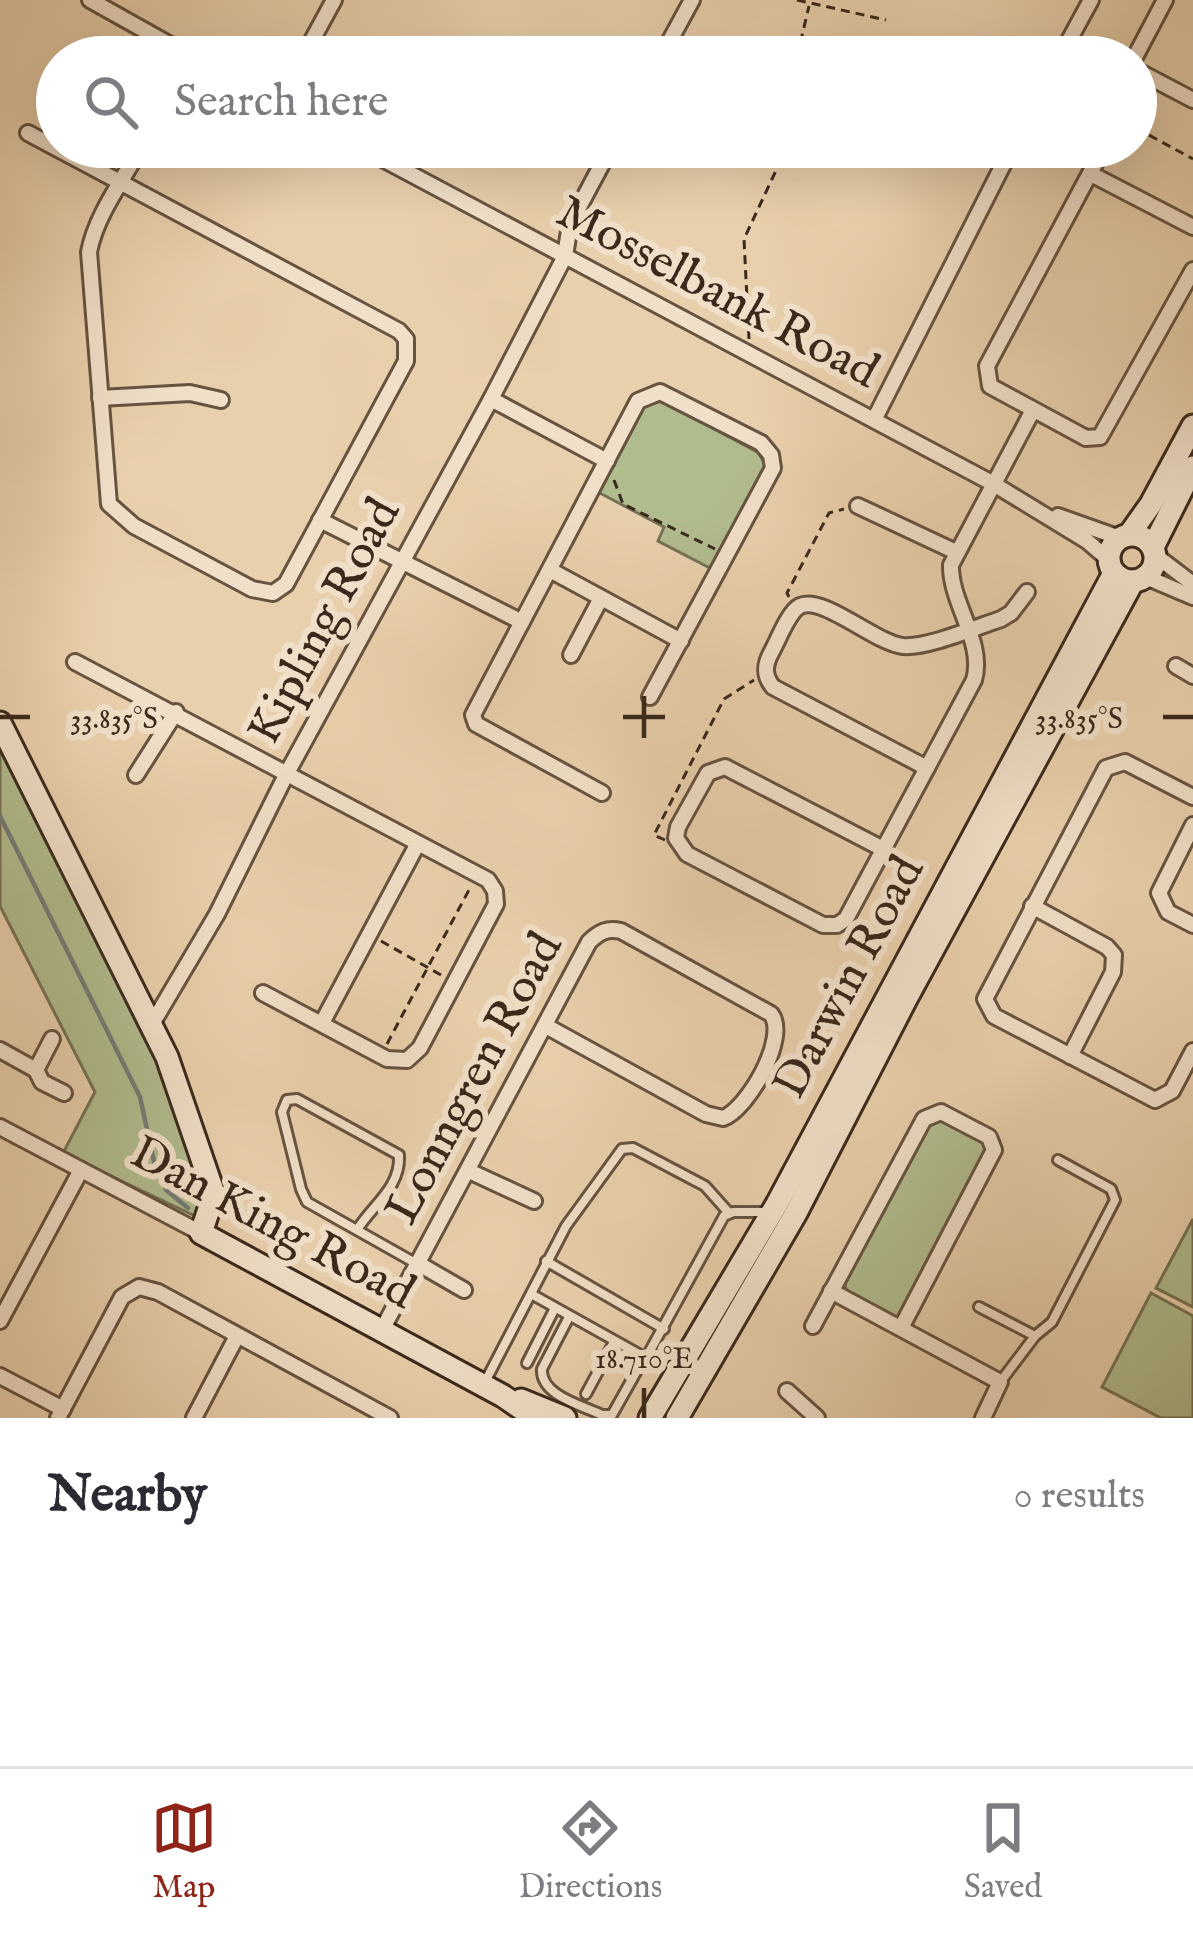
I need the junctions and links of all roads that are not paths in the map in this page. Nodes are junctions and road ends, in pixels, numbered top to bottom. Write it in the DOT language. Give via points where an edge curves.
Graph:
graph roads {
  1 [pos="90,0"];
  2 [pos="334,0"];
  3 [pos="691,0"];
  4 [pos="1091,0"];
  5 [pos="1165,0"];
  6 [pos="154,36"];
  7 [pos="314,36"];
  8 [pos="672,36"];
  9 [pos="1071,36"];
  10 [pos="1146,36"];
  11 [pos="1157,81"];
  12 [pos="1193,100"];
  13 [pos="28,134"];
  14 [pos="36,138"];
  15 [pos="93,168"];
  16 [pos="130,168"];
  17 [pos="399,168"];
  18 [pos="600,168"];
  19 [pos="1001,168"];
  20 [pos="1094,168"];
  21 [pos="1091,174"];
  22 [pos="122,183"];
  23 [pos="1193,227"];
  24 [pos="565,256"];
  25 [pos="1193,270"];
  26 [pos="100,398"];
  27 [pos="491,399"];
  28 [pos="220,400"];
  29 [pos="1033,410"];
  30 [pos="874,421"];
  31 [pos="1193,426"];
  32 [pos="607,461"];
  33 [pos="1193,467"];
  34 [pos="992,483"];
  35 [pos="858,506"];
  36 [pos="1036,508"];
  37 [pos="320,520"];
  38 [pos="1124,536"];
  39 [pos="1154,551"];
  40 [pos="956,552"];
  41 [pos="401,562"];
  42 [pos="550,570"];
  43 [pos="1125,573"];
  44 [pos="1193,584"];
  45 [pos="1027,592"];
  46 [pos="1193,597"];
  47 [pos="601,598"];
  48 [pos="522,622"];
  49 [pos="968,629"];
  50 [pos="681,641"];
  51 [pos="571,655"];
  52 [pos="75,662"];
  53 [pos="1176,667"];
  54 [pos="1193,676"];
  55 [pos="650,697"];
  56 [pos="176,712"];
  57 [pos="0,723"];
  58 [pos="927,768"];
  59 [pos="136,775"];
  60 [pos="286,776"];
  61 [pos="602,793"];
  62 [pos="1193,797"];
  63 [pos="1193,825"];
  64 [pos="417,845"];
  65 [pos="883,849"];
  66 [pos="1032,906"];
  67 [pos="1193,926"];
  68 [pos="263,993"];
  69 [pos="322,1023"];
  70 [pos="152,1024"];
  71 [pos="546,1026"];
  72 [pos="52,1039"];
  73 [pos="0,1050"];
  74 [pos="1193,1051"];
  75 [pos="1070,1056"];
  76 [pos="36,1070"];
  77 [pos="64,1094"];
  78 [pos="0,1127"];
  79 [pos="1058,1160"];
  80 [pos="81,1170"];
  81 [pos="469,1171"];
  82 [pos="534,1201"];
  83 [pos="777,1204"];
  84 [pos="734,1212"];
  85 [pos="357,1229"];
  86 [pos="201,1233"];
  87 [pos="756,1241"];
  88 [pos="546,1261"];
  89 [pos="418,1264"];
  90 [pos="464,1289"];
  91 [pos="831,1291"];
  92 [pos="533,1295"];
  93 [pos="979,1307"];
  94 [pos="555,1309"];
  95 [pos="569,1316"];
  96 [pos="0,1321"];
  97 [pos="813,1326"];
  98 [pos="901,1328"];
  99 [pos="664,1329"];
  100 [pos="382,1330"];
  101 [pos="237,1336"];
  102 [pos="1035,1336"];
  103 [pos="614,1342"];
  104 [pos="644,1358"];
  105 [pos="527,1363"];
  106 [pos="0,1376"];
  107 [pos="1000,1382"];
  108 [pos="493,1391"];
  109 [pos="787,1391"];
  110 [pos="586,1394"];
  111 [pos="60,1413"];
  112 [pos="194,1418"];
  113 [pos="391,1418"];
  114 [pos="535,1418"];
  115 [pos="566,1418"];
  116 [pos="650,1418"];
  117 [pos="677,1418"];
  118 [pos="817,1418"];
  119 [pos="983,1418"];
  1 -- 6 [label="street"];
  2 -- 7 [label="street"];
  3 -- 8 [label="street"];
  4 -- 9 [label="street"];
  5 -- 10 [label="street"];
  11 -- 12 [label="street"];
  13 -- 14 [label="street"];
  15 -- 22 [label="street"];
  16 -- 22 [label="street"];
  17 -- 24 [label="street, Mosselbank Road"];
  18 -- 24 [label="street, Kipling Road" via="570,224"];
  19 -- 30 [label="street"];
  20 -- 21 [label="street"];
  21 -- 23 [label="street"];
  21 -- 29 [label="street" via="986,370 993,389"];
  22 -- 26 [label="street" via="88,252"];
  22 -- 37 [label="street" via="406,339 406,361"];
  24 -- 27 [label="street, Kipling Road"];
  24 -- 30 [label="street, Mosselbank Road"];
  25 -- 29 [label="street" via="1105,434 1086,438"];
  26 -- 28 [label="street" via="190,393"];
  26 -- 37 [label="street" via="106,494 134,526 252,590 273,593 286,584"];
  27 -- 32 [label="street"];
  27 -- 41 [label="street, Kipling Road"];
  29 -- 34 [label="street"];
  30 -- 34 [label="street, Mosselbank Road"];
  31 -- 38 [label="street"];
  32 -- 42 [label="street"];
  32 -- 50 [label="street" via="638,401 651,393 668,394 761,443 772,460 771,478"];
  33 -- 39 [label="street"];
  34 -- 36 [label="street, Mosselbank Road"];
  34 -- 40 [label="street"];
  35 -- 40 [label="street"];
  36 -- 38 [label="street, Mosselbank Road"];
  36 -- 43 [label="street, Mosselbank Road"];
  37 -- 41 [label="street"];
  38 -- 39 [label="street" via="1142,537"];
  38 -- 43 [label="street" via="1112,545"];
  39 -- 43 [label="street" via="1154,566"];
  39 -- 44 [label="street"];
  40 -- 49 [label="street" via="951,575"];
  41 -- 48 [label="street"];
  41 -- 60 [label="street, Kipling Road"];
  42 -- 47 [label="street"];
  42 -- 48 [label="street"];
  43 -- 46 [label="street, Mosselbank Road"];
  43 -- 83 [label="street, Darwin Road"];
  43 -- 117 [label="street, Darwin Road" via="796,1213"];
  45 -- 49 [label="street" via="1011,613"];
  47 -- 50 [label="street"];
  47 -- 51 [label="street"];
  48 -- 61 [label="street" via="474,712 476,724"];
  49 -- 58 [label="street" via="976,670"];
  49 -- 58 [label="street" via="900,646 807,604 795,610 767,659 772,687"];
  50 -- 55 [label="street"];
  52 -- 56 [label="street"];
  53 -- 54 [label="street"];
  56 -- 59 [label="street"];
  56 -- 60 [label="street"];
  57 -- 70 [label="street"];
  58 -- 65 [label="street"];
  60 -- 64 [label="street"];
  60 -- 70 [label="street, Kipling Road"];
  62 -- 66 [label="street" via="1130,764 1110,765"];
  63 -- 67 [label="street" via="1159,892 1168,912"];
  64 -- 69 [label="street"];
  64 -- 69 [label="street" via="493,886 496,904 455,983 412,1058 394,1062"];
  65 -- 65 [label="street" via="725,766 708,773 678,827 687,854 823,925 846,919"];
  66 -- 75 [label="street" via="1114,955"];
  66 -- 75 [label="street" via="986,991 986,1006"];
  68 -- 69 [label="street"];
  70 -- 86 [label="street" via="213,1190"];
  71 -- 71 [label="street, Lonngren Road" via="723,1118 741,1106 776,1044 775,1017 621,931 590,942"];
  71 -- 81 [label="street, Lonngren Road"];
  72 -- 76 [label="street"];
  73 -- 76 [label="street"];
  74 -- 75 [label="street" via="1172,1091 1156,1100"];
  76 -- 77 [label="street"];
  78 -- 80 [label="street, Dan King Road"];
  79 -- 102 [label="lane" via="1112,1189 1115,1200 1052,1322"];
  80 -- 86 [label="street, Dan King Road"];
  80 -- 96 [label="street"];
  81 -- 82 [label="street"];
  81 -- 89 [label="street, Lonngren Road"];
  83 -- 84 [label="lane"];
  83 -- 87 [label="street, Darwin Road"];
  84 -- 87 [label="lane" via="753,1226"];
  84 -- 88 [label="lane" via="705,1186 626,1147"];
  84 -- 99 [label="lane" via="719,1223"];
  85 -- 85 [label="lane" via="304,1197 282,1112 287,1100 399,1155 383,1201"];
  85 -- 89 [label="lane"];
  86 -- 100 [label="street, Dan King Road"];
  87 -- 116 [label="street, Darwin Road"];
  88 -- 92 [label="lane"];
  88 -- 99 [label="lane"];
  89 -- 90 [label="street"];
  89 -- 100 [label="street, Lonngren Road"];
  91 -- 97 [label="street"];
  91 -- 98 [label="street"];
  91 -- 98 [label="street" via="924,1119 941,1112 965,1124 989,1137 994,1155"];
  92 -- 94 [label="lane"];
  92 -- 108 [label="lane"];
  93 -- 102 [label="lane"];
  94 -- 95 [label="lane"];
  94 -- 105 [label="lane"];
  95 -- 103 [label="lane"];
  95 -- 104 [label="lane" via="542,1369 547,1388 612,1415"];
  98 -- 107 [label="street"];
  99 -- 104 [label="lane"];
  100 -- 108 [label="street, Dan King Road"];
  101 -- 111 [label="street" via="158,1292 131,1289"];
  101 -- 112 [label="street"];
  101 -- 113 [label="street"];
  102 -- 107 [label="lane"];
  103 -- 104 [label="lane"];
  103 -- 110 [label="lane"];
  106 -- 111 [label="street"];
  107 -- 119 [label="street"];
  108 -- 114 [label="street, Dan King Road"];
  108 -- 115 [label="street, Dan King Road"];
  109 -- 118 [label="street"];
}
